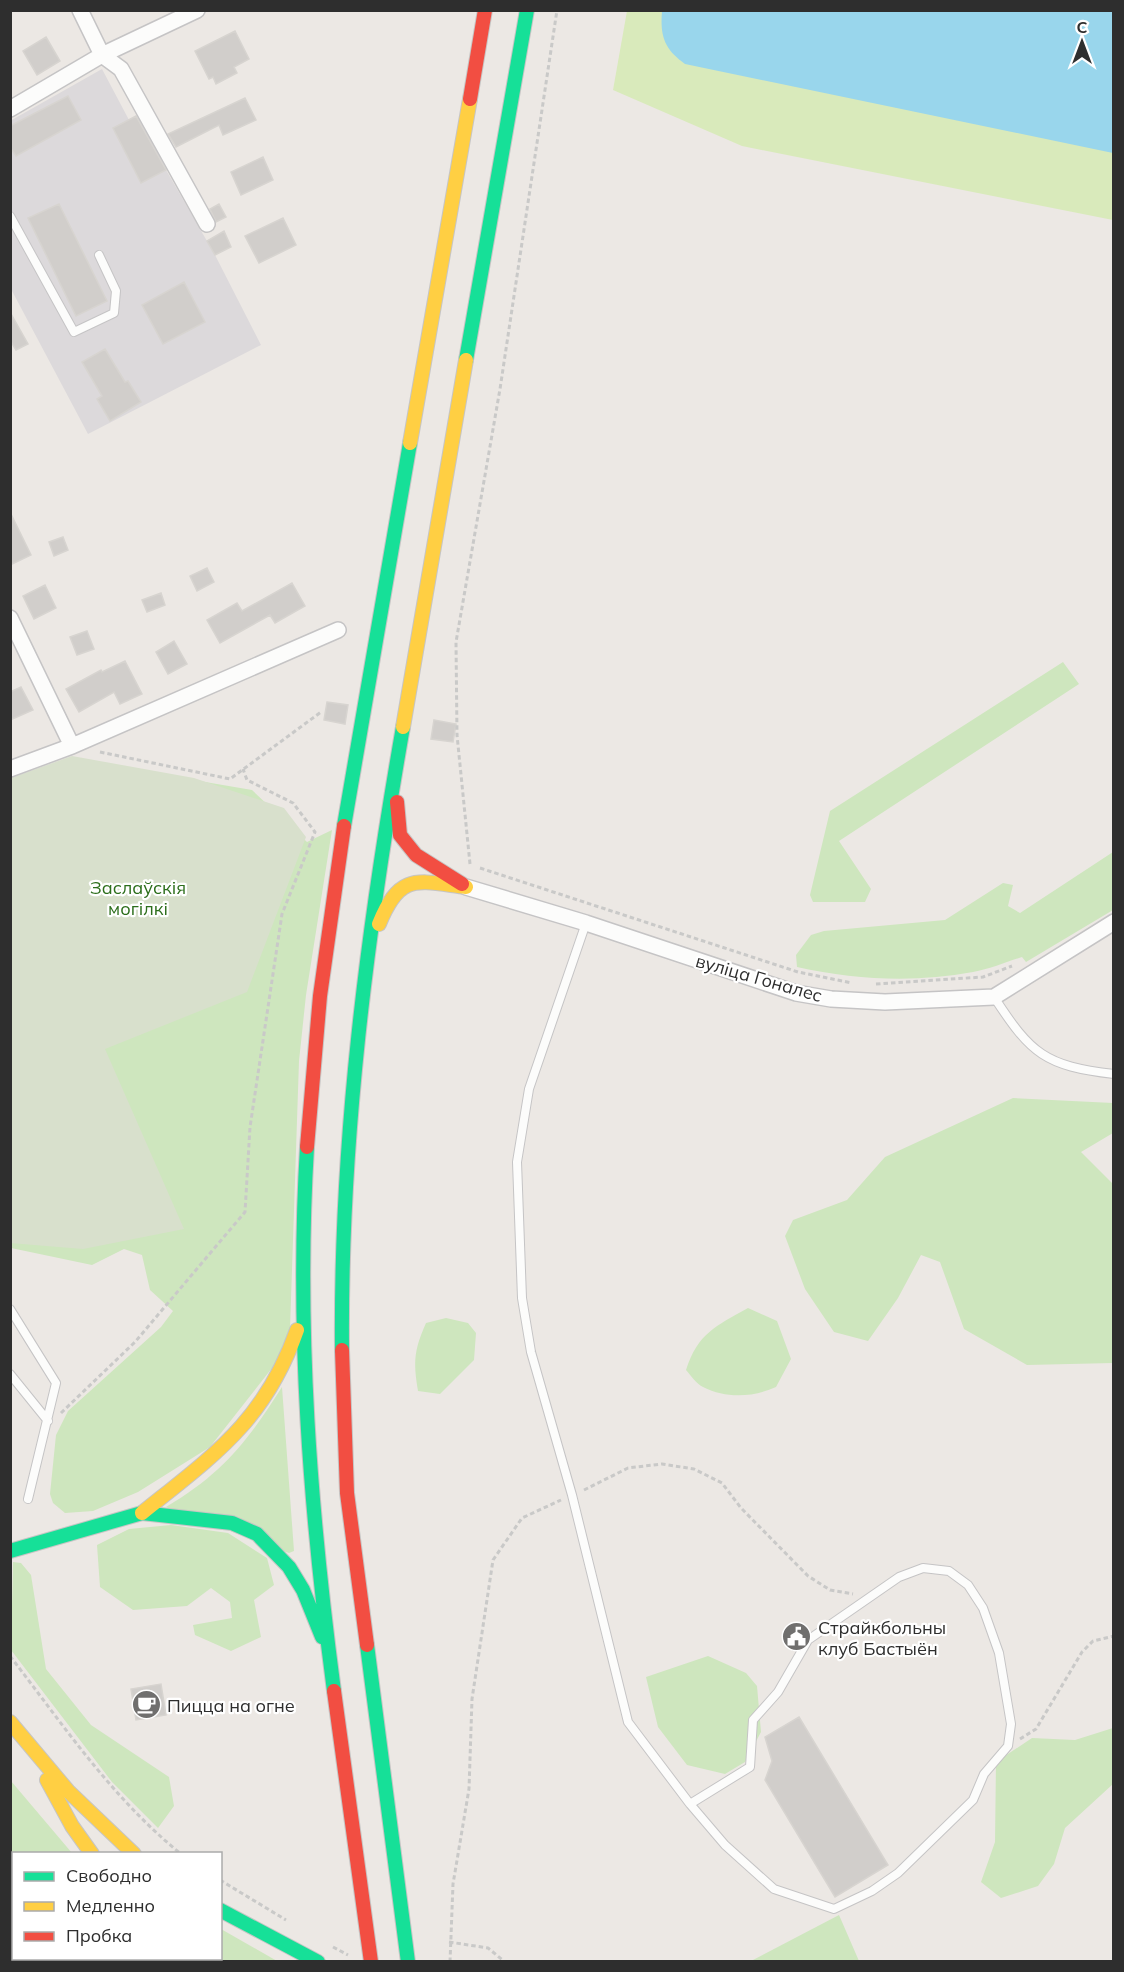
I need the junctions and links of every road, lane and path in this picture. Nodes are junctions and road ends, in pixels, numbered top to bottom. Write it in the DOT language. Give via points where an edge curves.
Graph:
graph roads {
  1 [pos="80,10"];
  2 [pos="197,10"];
  3 [pos="485,10"];
  4 [pos="527,10"];
  5 [pos="557,10"];
  6 [pos="102,55"];
  7 [pos="10,109"];
  8 [pos="10,216"];
  9 [pos="207,224"];
  10 [pos="99,255"];
  11 [pos="10,618"];
  12 [pos="338,630"];
  13 [pos="321,712"];
  14 [pos="72,746"];
  15 [pos="10,769"];
  16 [pos="243,769"];
  17 [pos="395,779"];
  18 [pos="466,887"];
  19 [pos="1113,922"];
  20 [pos="586,923"];
  21 [pos="366,960"];
  22 [pos="1028,975"];
  23 [pos="854,983"];
  24 [pos="872,985"];
  25 [pos="994,997"];
  26 [pos="1113,1074"];
  27 [pos="10,1310"];
  28 [pos="303,1311"];
  29 [pos="10,1374"];
  30 [pos="51,1420"];
  31 [pos="572,1496"];
  32 [pos="28,1499"];
  33 [pos="142,1513"];
  34 [pos="10,1551"];
  35 [pos="855,1594"];
  36 [pos="1113,1636"];
  37 [pos="10,1656"];
  38 [pos="332,1663"];
  39 [pos="10,1722"];
  40 [pos="1008,1746"];
  41 [pos="30,1748"];
  42 [pos="690,1804"];
  43 [pos="91,1852"];
  44 [pos="132,1852"];
  45 [pos="179,1852"];
  46 [pos="222,1881"];
  47 [pos="222,1911"];
  48 [pos="287,1921"];
  49 [pos="449,1942"];
  50 [pos="313,1959"];
  51 [pos="371,1962"];
  52 [pos="408,1962"];
  53 [pos="450,1962"];
  54 [pos="505,1962"];
  1 -- 6 [label="street"];
  2 -- 6 [label="street"];
  3 -- 28 [label="main road" via="321,974 310,1090"];
  4 -- 17 [label="main road"];
  5 -- 23 [label="path" via="502,377 456,642 457,735 470,865 798,972"];
  6 -- 7 [label="street"];
  6 -- 9 [label="street" via="122,69"];
  8 -- 10 [label="lane" via="74,332 114,313 116,291"];
  11 -- 14 [label="street"];
  12 -- 14 [label="street"];
  13 -- 16 [label="path"];
  14 -- 15 [label="street"];
  14 -- 16 [label="path" via="230,779"];
  16 -- 30 [label="path" via="247,780 293,803 315,832 282,914 250,1127 245,1212 135,1342"];
  17 -- 18 [label="main road" via="400,835 416,855"];
  17 -- 21 [label="main road"];
  18 -- 20 [label="street, вуліца Гоналес"];
  18 -- 21 [label="main road" via="414,882 399,887 387,902"];
  19 -- 22 [label="street"];
  20 -- 25 [label="street, вуліца Гоналес" via="808,995 885,1002"];
  20 -- 31 [label="lane" via="529,1089 517,1162 522,1298 531,1352"];
  21 -- 52 [label="main road" via="348,1170 343,1428 356,1566"];
  22 -- 24 [label="path" via="1020,962 983,977"];
  22 -- 25 [label="street"];
  25 -- 26 [label="lane" via="1038,1053 1073,1070"];
  27 -- 30 [label="lane" via="56,1383"];
  28 -- 33 [label="main road" via="275,1385 258,1411 230,1443"];
  28 -- 38 [label="main road" via="312,1499"];
  29 -- 30 [label="lane"];
  30 -- 32 [label="lane"];
  31 -- 35 [label="path" via="628,1468 662,1464 694,1469 722,1483 741,1508 808,1576 830,1590"];
  31 -- 42 [label="lane" via="628,1722"];
  31 -- 49 [label="path" via="522,1518 493,1560 472,1700 469,1789 453,1884"];
  33 -- 34 [label="main road"];
  33 -- 38 [label="main road" via="232,1523 257,1534 289,1567 303,1590"];
  36 -- 40 [label="path" via="1093,1641 1082,1652 1036,1729"];
  37 -- 45 [label="path" via="107,1783"];
  38 -- 51 [label="main road"];
  39 -- 41 [label="main road"];
  40 -- 42 [label="lane" via="984,1774 973,1800 898,1873 834,1909 774,1889 725,1845"];
  40 -- 42 [label="lane" via="1011,1724 999,1653 983,1608 968,1585 949,1571 923,1568 899,1577 808,1640 778,1692 753,1720 750,1767"];
  41 -- 43 [label="main road" via="72,1827"];
  41 -- 44 [label="main road" via="81,1805"];
  46 -- 48 [label="path"];
  47 -- 50 [label="main road"];
  49 -- 53 [label="path"];
  49 -- 54 [label="path" via="488,1948"];
}
